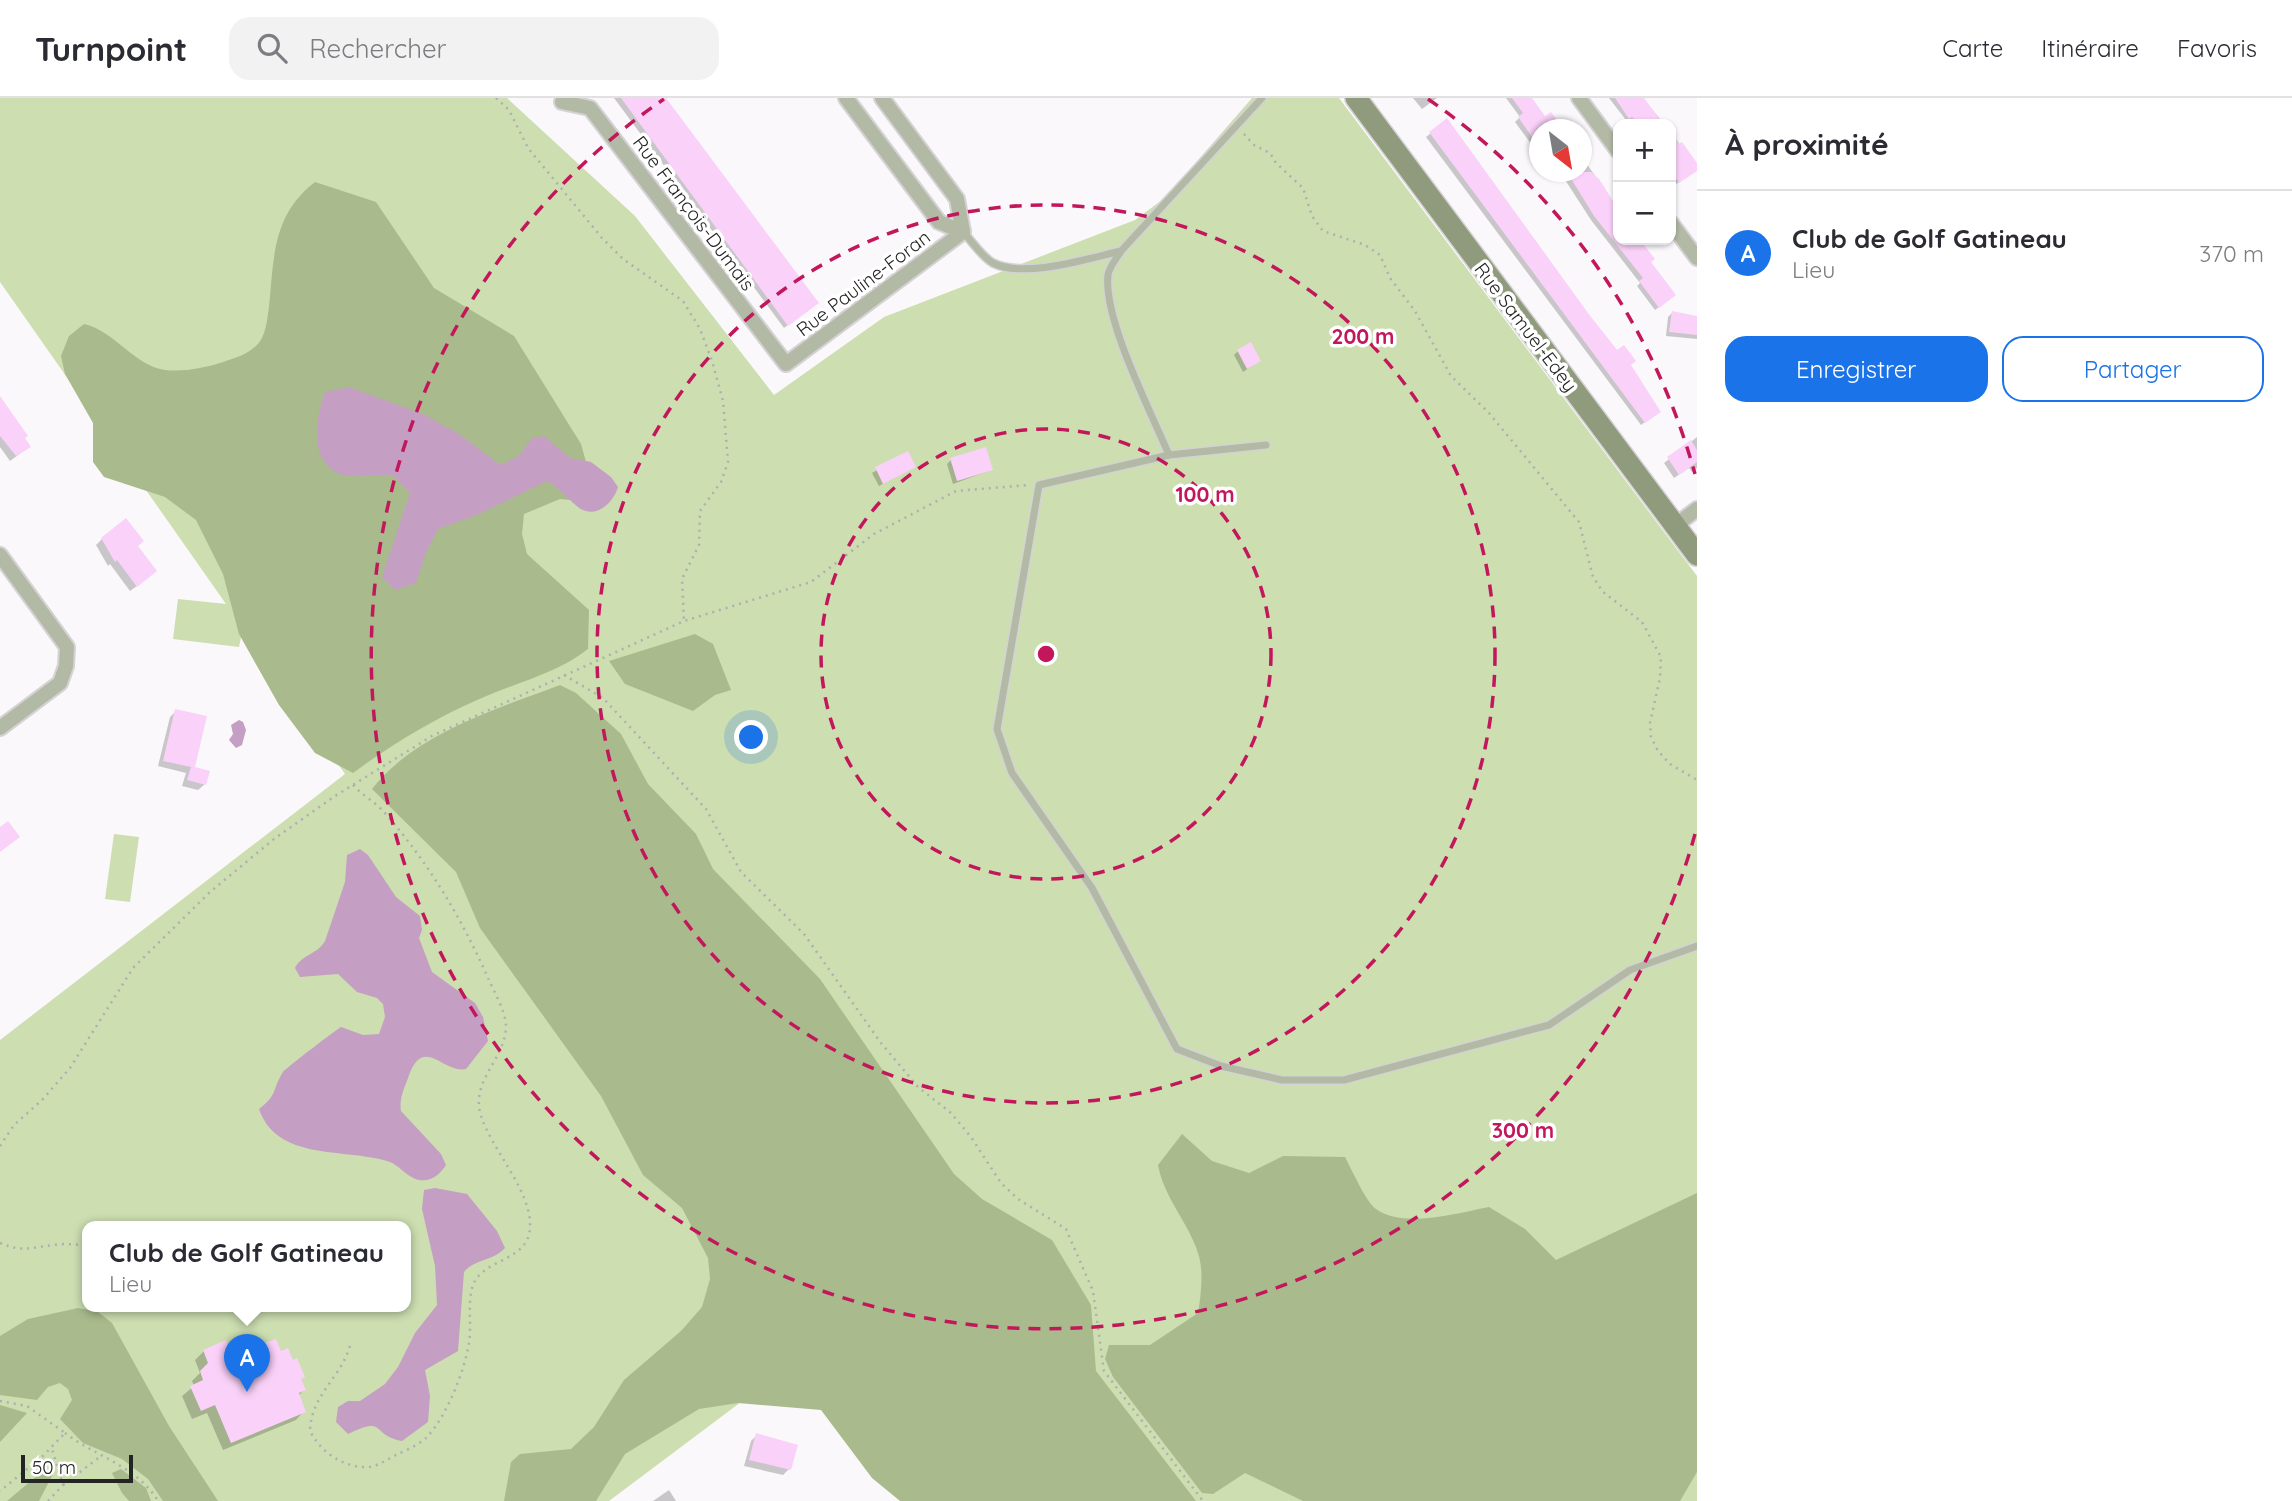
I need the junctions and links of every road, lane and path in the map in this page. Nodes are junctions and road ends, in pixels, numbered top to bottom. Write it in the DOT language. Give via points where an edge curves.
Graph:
graph roads {
  1 [pos="496,98"];
  2 [pos="846,98"];
  3 [pos="882,98"];
  4 [pos="1262,98"];
  5 [pos="1356,98"];
  6 [pos="1579,98"];
  7 [pos="562,102"];
  8 [pos="1238,124"];
  9 [pos="1613,144"];
  10 [pos="1676,230"];
  11 [pos="963,232"];
  12 [pos="1121,251"];
  13 [pos="1697,258"];
  14 [pos="786,364"];
  15 [pos="1266,445"];
  16 [pos="1169,455"];
  17 [pos="1039,485"];
  18 [pos="1697,509"];
  19 [pos="1675,526"];
  20 [pos="0,555"];
  21 [pos="1697,555"];
  22 [pos="684,621"];
  23 [pos="564,675"];
  24 [pos="0,728"];
  25 [pos="1697,780"];
  26 [pos="353,785"];
  27 [pos="1697,946"];
  28 [pos="0,1146"];
  29 [pos="0,1243"];
  30 [pos="82,1245"];
  31 [pos="350,1346"];
  32 [pos="0,1401"];
  33 [pos="65,1433"];
  34 [pos="51,1448"];
  35 [pos="101,1457"];
  36 [pos="63,1485"];
  37 [pos="0,1491"];
  38 [pos="48,1501"];
  39 [pos="158,1501"];
  40 [pos="1203,1501"];
  1 -- 22 [label="path" via="509,110 528,148 602,238 623,259 683,301 712,361 723,401 729,462 700,511 699,545 682,579"];
  2 -- 11 [label="street" via="939,222"];
  3 -- 11 [label="street" via="957,200"];
  4 -- 8 [label="lane"];
  5 -- 19 [label="street, Rue Samuel-Edey"];
  6 -- 9 [label="street"];
  7 -- 14 [label="street, Rue François-Dumais" via="590,108"];
  8 -- 12 [label="lane"];
  8 -- 25 [label="path" via="1247,139 1270,153 1303,188 1312,216 1323,231 1380,254 1451,376 1489,413 1579,522 1593,577 1603,592 1642,622 1661,657 1651,737 1670,764"];
  10 -- 13 [label="street"];
  11 -- 12 [label="lane" via="993,262 1020,269"];
  11 -- 14 [label="street, Rue Pauline-Foran"];
  12 -- 16 [label="lane" via="1108,272 1115,317"];
  15 -- 16 [label="lane"];
  16 -- 17 [label="lane"];
  17 -- 22 [label="path" via="956,491 874,534 811,582"];
  17 -- 27 [label="lane" via="997,729 1012,773 1092,888 1177,1049 1221,1066 1282,1080 1344,1080 1549,1025 1630,970"];
  18 -- 19 [label="street"];
  19 -- 21 [label="street, Rue Samuel-Edey"];
  20 -- 24 [label="street" via="67,648 60,683"];
  22 -- 23 [label="path"];
  23 -- 26 [label="path" via="432,736"];
  23 -- 40 [label="path" via="603,698 706,809 741,872 804,934 881,1043 918,1087 951,1113 1001,1183 1066,1229 1096,1300 1104,1371"];
  26 -- 28 [label="path" via="274,839 133,968 69,1068 13,1125"];
  26 -- 31 [label="path" via="383,810 448,895 500,1005 506,1024 504,1041 478,1099 481,1116 531,1225 524,1245 482,1272 473,1284 464,1370 433,1429 424,1440 371,1467 342,1463 323,1450 310,1432 316,1401 340,1373"];
  29 -- 30 [label="path" via="34,1250"];
  32 -- 33 [label="path" via="27,1406"];
  33 -- 34 [label="path"];
  33 -- 35 [label="path"];
  34 -- 36 [label="path"];
  34 -- 37 [label="path"];
  35 -- 36 [label="path"];
  35 -- 39 [label="path" via="149,1486"];
  36 -- 38 [label="path"];
}
